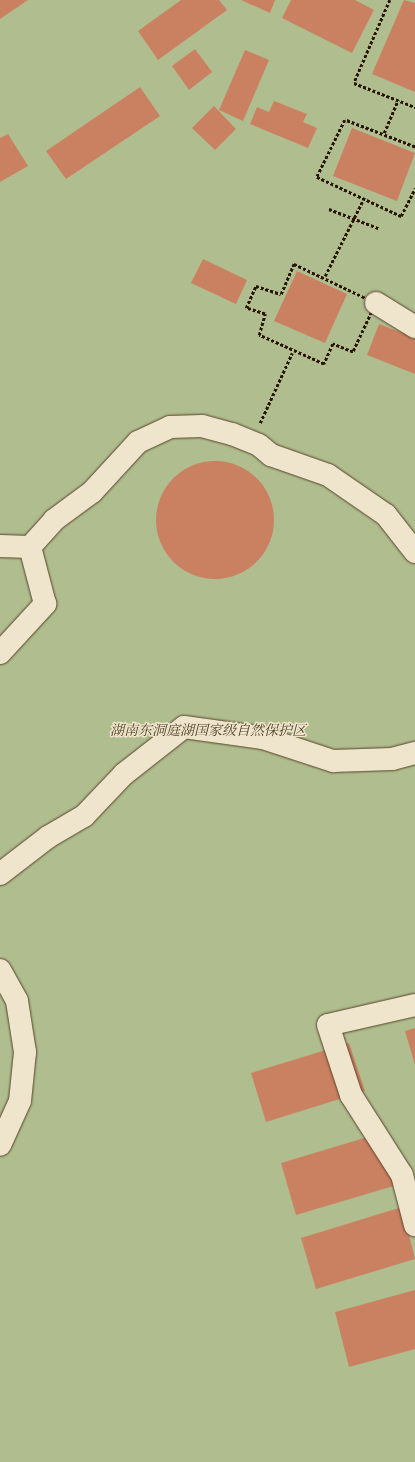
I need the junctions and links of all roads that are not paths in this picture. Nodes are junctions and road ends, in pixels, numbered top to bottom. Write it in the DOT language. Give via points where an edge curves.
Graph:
graph roads {
  1 [pos="376,304"];
  2 [pos="415,327"];
  3 [pos="0,546"];
  4 [pos="30,547"];
  5 [pos="415,552"];
  6 [pos="0,653"];
  7 [pos="415,753"];
  8 [pos="0,874"];
  9 [pos="0,970"];
  10 [pos="415,1006"];
  11 [pos="0,1145"];
  12 [pos="415,1225"];
  1 -- 2 [label="street"];
  3 -- 4 [label="street"];
  4 -- 5 [label="street" via="54,520 92,492 138,442 170,427 202,426 252,442 271,455 328,475 386,514"];
  4 -- 6 [label="street" via="45,604"];
  7 -- 8 [label="street" via="392,759 333,761 263,738 184,727 124,774 84,816 48,837"];
  9 -- 11 [label="street" via="17,1001 24,1052 20,1101"];
  10 -- 12 [label="street" via="328,1025 351,1095 402,1175"];
}
